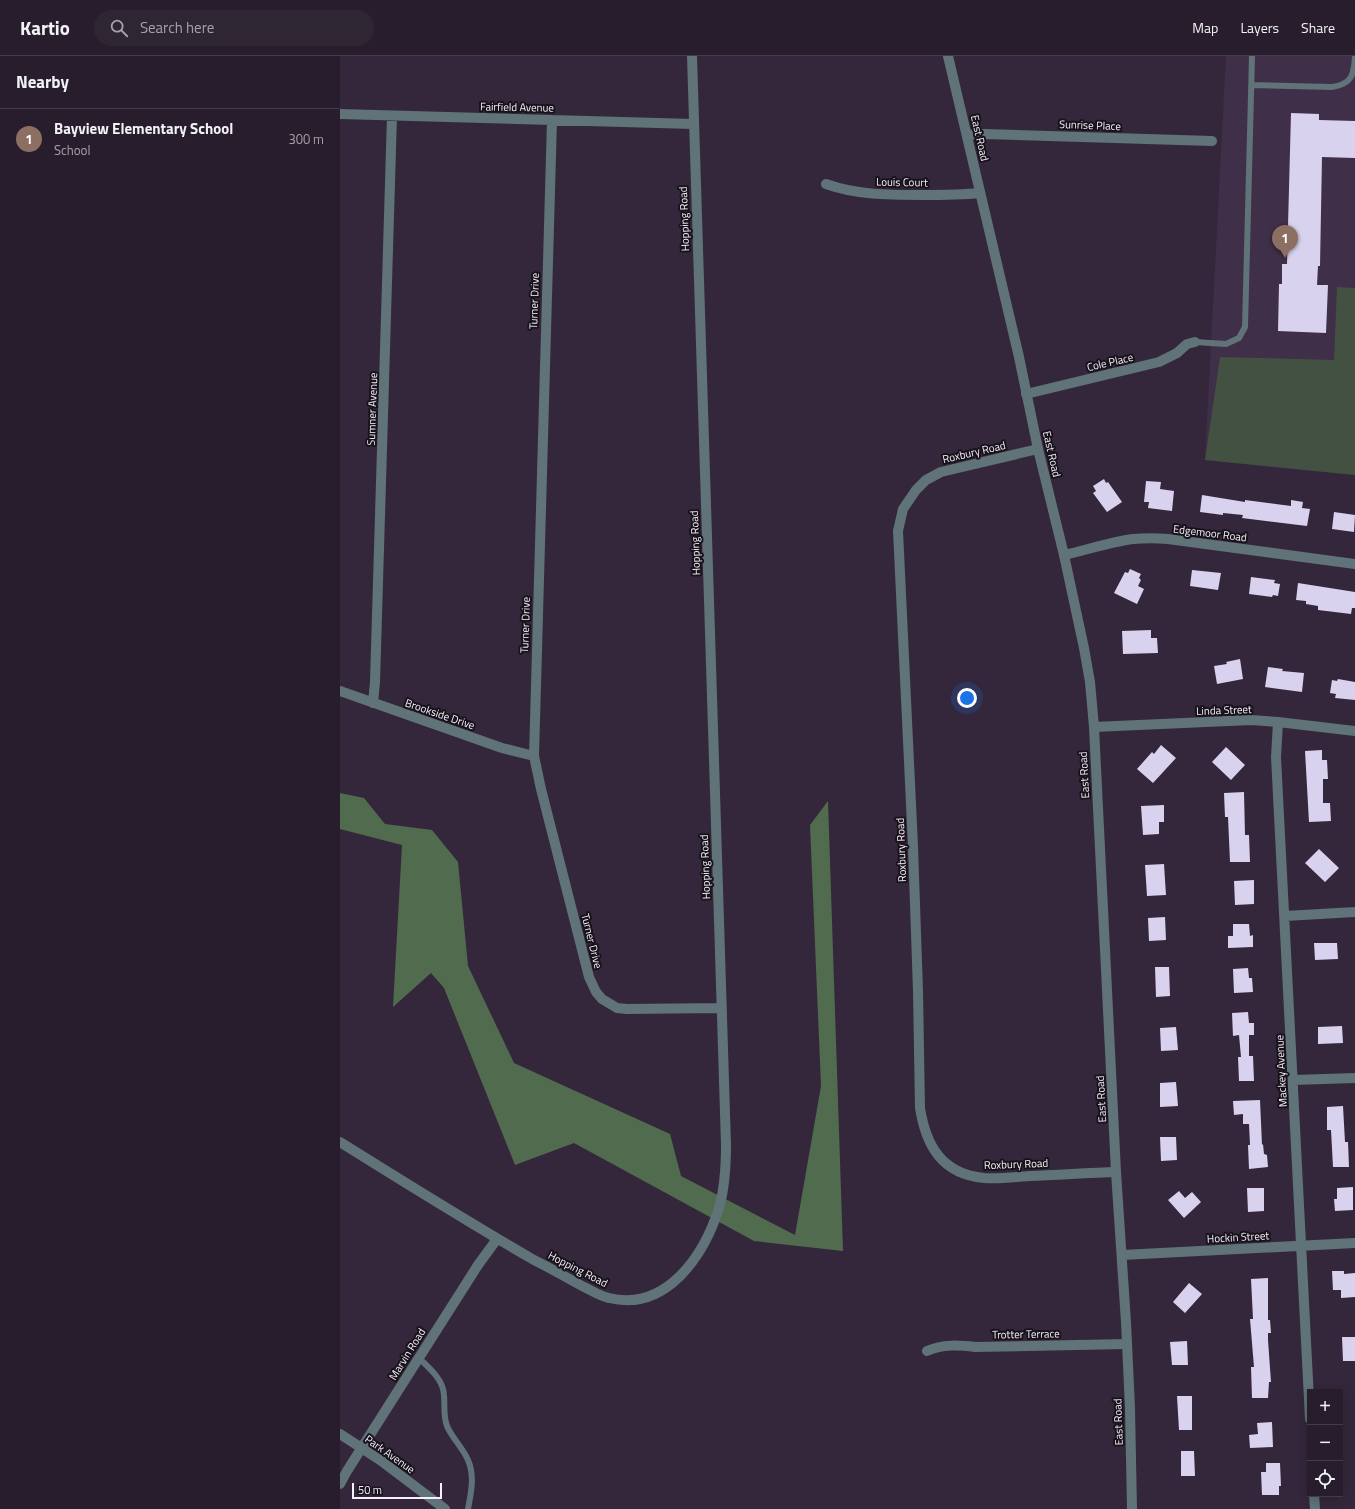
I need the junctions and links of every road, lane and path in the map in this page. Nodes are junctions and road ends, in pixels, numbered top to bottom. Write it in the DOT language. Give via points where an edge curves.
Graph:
graph roads {
  1 [pos="692,56"];
  2 [pos="948,56"];
  3 [pos="1252,56"];
  4 [pos="1355,56"];
  5 [pos="1252,85"];
  6 [pos="340,114"];
  7 [pos="392,116"];
  8 [pos="552,120"];
  9 [pos="693,124"];
  10 [pos="967,135"];
  11 [pos="1212,141"];
  12 [pos="826,184"];
  13 [pos="980,193"];
  14 [pos="1195,342"];
  15 [pos="1026,394"];
  16 [pos="1038,449"];
  17 [pos="1064,555"];
  18 [pos="1355,564"];
  19 [pos="340,691"];
  20 [pos="373,703"];
  21 [pos="1278,722"];
  22 [pos="1094,727"];
  23 [pos="1355,731"];
  24 [pos="534,756"];
  25 [pos="1355,912"];
  26 [pos="1285,916"];
  27 [pos="721,1008"];
  28 [pos="1355,1078"];
  29 [pos="1293,1080"];
  30 [pos="340,1142"];
  31 [pos="1116,1172"];
  32 [pos="498,1239"];
  33 [pos="1355,1243"];
  34 [pos="1301,1246"];
  35 [pos="1122,1256"];
  36 [pos="1127,1344"];
  37 [pos="927,1351"];
  38 [pos="419,1358"];
  39 [pos="1308,1389"];
  40 [pos="340,1434"];
  41 [pos="362,1448"];
  42 [pos="340,1484"];
  43 [pos="1314,1497"];
  44 [pos="445,1509"];
  45 [pos="468,1509"];
  46 [pos="1132,1509"];
  47 [pos="1315,1509"];
  1 -- 9 [label="street, Hopping Road"];
  2 -- 10 [label="street, East Road"];
  3 -- 5 [label="lane"];
  4 -- 5 [label="lane" via="1352,78 1339,86"];
  5 -- 14 [label="lane" via="1245,327 1239,338 1226,344"];
  6 -- 7 [label="street, Fairfield Avenue"];
  7 -- 8 [label="street, Fairfield Avenue"];
  7 -- 20 [label="street, Sumner Avenue" via="380,551"];
  8 -- 9 [label="street, Fairfield Avenue"];
  8 -- 24 [label="street, Turner Drive"];
  9 -- 27 [label="street, Hopping Road"];
  10 -- 11 [label="street, Sunrise Place"];
  10 -- 13 [label="street, East Road"];
  12 -- 13 [label="street, Louis Court" via="851,192 890,195"];
  13 -- 15 [label="street, East Road"];
  14 -- 15 [label="street, Cole Place" via="1187,344 1177,353 1159,362"];
  15 -- 16 [label="street, East Road"];
  16 -- 17 [label="street, East Road"];
  16 -- 31 [label="street, Roxbury Road" via="941,472 926,480 916,490 900,516 898,530 914,854 920,1108 923,1127 937,1155 962,1173 986,1178"];
  17 -- 18 [label="street, Edgemoor Road" via="1147,538"];
  17 -- 22 [label="street, East Road" via="1090,682"];
  19 -- 20 [label="street, Brookside Drive"];
  20 -- 24 [label="street, Brookside Drive" via="502,748"];
  21 -- 22 [label="street, Linda Street" via="1251,720"];
  21 -- 23 [label="street, Linda Street"];
  21 -- 26 [label="street, Mackey Avenue" via="1276,757"];
  22 -- 31 [label="street, East Road"];
  24 -- 27 [label="street, Turner Drive" via="589,976 596,992 610,1005 627,1010"];
  25 -- 26 [label="street"];
  26 -- 29 [label="street, Mackey Avenue"];
  27 -- 32 [label="street, Hopping Road" via="726,1145 724,1187 719,1207 702,1248 681,1275 667,1288 640,1299 610,1298 567,1278"];
  28 -- 29 [label="street"];
  29 -- 34 [label="street, Mackey Avenue"];
  30 -- 32 [label="street, Hopping Road"];
  31 -- 35 [label="street, East Road"];
  32 -- 38 [label="street, Marvin Road" via="478,1265"];
  33 -- 34 [label="street, Hockin Street"];
  34 -- 35 [label="street, Hockin Street"];
  34 -- 39 [label="street, Mackey Avenue"];
  35 -- 36 [label="street, East Road"];
  36 -- 37 [label="street, Trotter Terrace" via="975,1347 959,1345 937,1347"];
  36 -- 46 [label="street, East Road"];
  38 -- 41 [label="street, Marvin Road"];
  38 -- 45 [label="lane" via="443,1387 447,1426 468,1460 473,1483"];
  40 -- 41 [label="street, Park Avenue"];
  41 -- 42 [label="street, Marvin Road"];
  41 -- 44 [label="street, Park Avenue"];
  43 -- 47 [label="street"];
}
